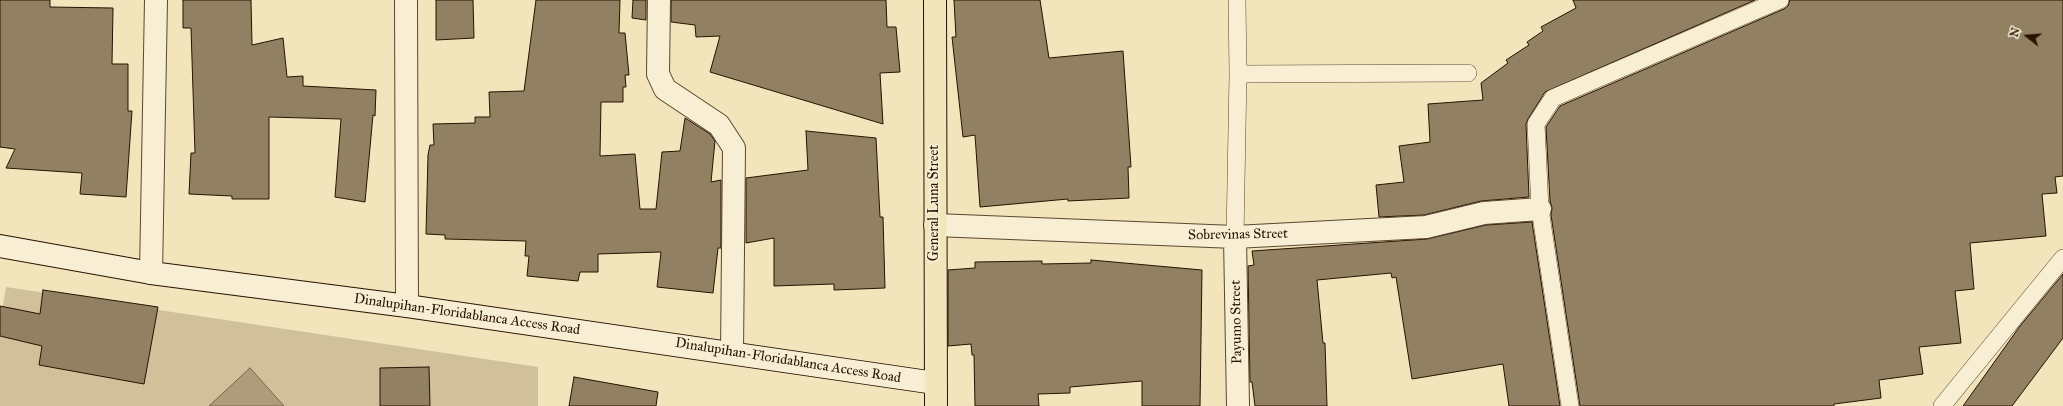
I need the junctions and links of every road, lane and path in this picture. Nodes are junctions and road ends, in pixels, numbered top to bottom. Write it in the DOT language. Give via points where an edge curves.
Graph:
graph roads {
  1 [pos="156,0"];
  2 [pos="406,0"];
  3 [pos="659,0"];
  4 [pos="935,0"];
  5 [pos="1237,0"];
  6 [pos="1780,0"];
  7 [pos="1468,73"];
  8 [pos="1238,74"];
  9 [pos="1540,209"];
  10 [pos="935,225"];
  11 [pos="1235,237"];
  12 [pos="1,251"];
  13 [pos="2063,258"];
  14 [pos="151,273"];
  15 [pos="407,306"];
  16 [pos="732,352"];
  17 [pos="935,384"];
  18 [pos="936,406"];
  19 [pos="1238,406"];
  20 [pos="1570,406"];
  21 [pos="1942,406"];
  1 -- 14 [label="street"];
  2 -- 15 [label="street"];
  3 -- 16 [label="street" via="658,74 664,89 719,125 734,148"];
  4 -- 10 [label="main road, General Luna Street"];
  5 -- 8 [label="lane"];
  6 -- 9 [label="lane" via="1553,98 1536,124"];
  7 -- 8 [label="lane"];
  8 -- 11 [label="lane"];
  9 -- 11 [label="street, Sobrevinas Street" via="1484,213 1426,227"];
  9 -- 20 [label="lane"];
  10 -- 11 [label="street, Sobrevinas Street"];
  10 -- 17 [label="main road, General Luna Street"];
  11 -- 19 [label="street, Payumo Street"];
  12 -- 14 [label="street, Dinalupihan-Floridablanca Access Road"];
  13 -- 21 [label="lane"];
  14 -- 15 [label="street, Dinalupihan-Floridablanca Access Road"];
  15 -- 16 [label="street, Dinalupihan-Floridablanca Access Road"];
  16 -- 17 [label="street, Dinalupihan-Floridablanca Access Road"];
  17 -- 18 [label="main road, General Luna Street"];
}
